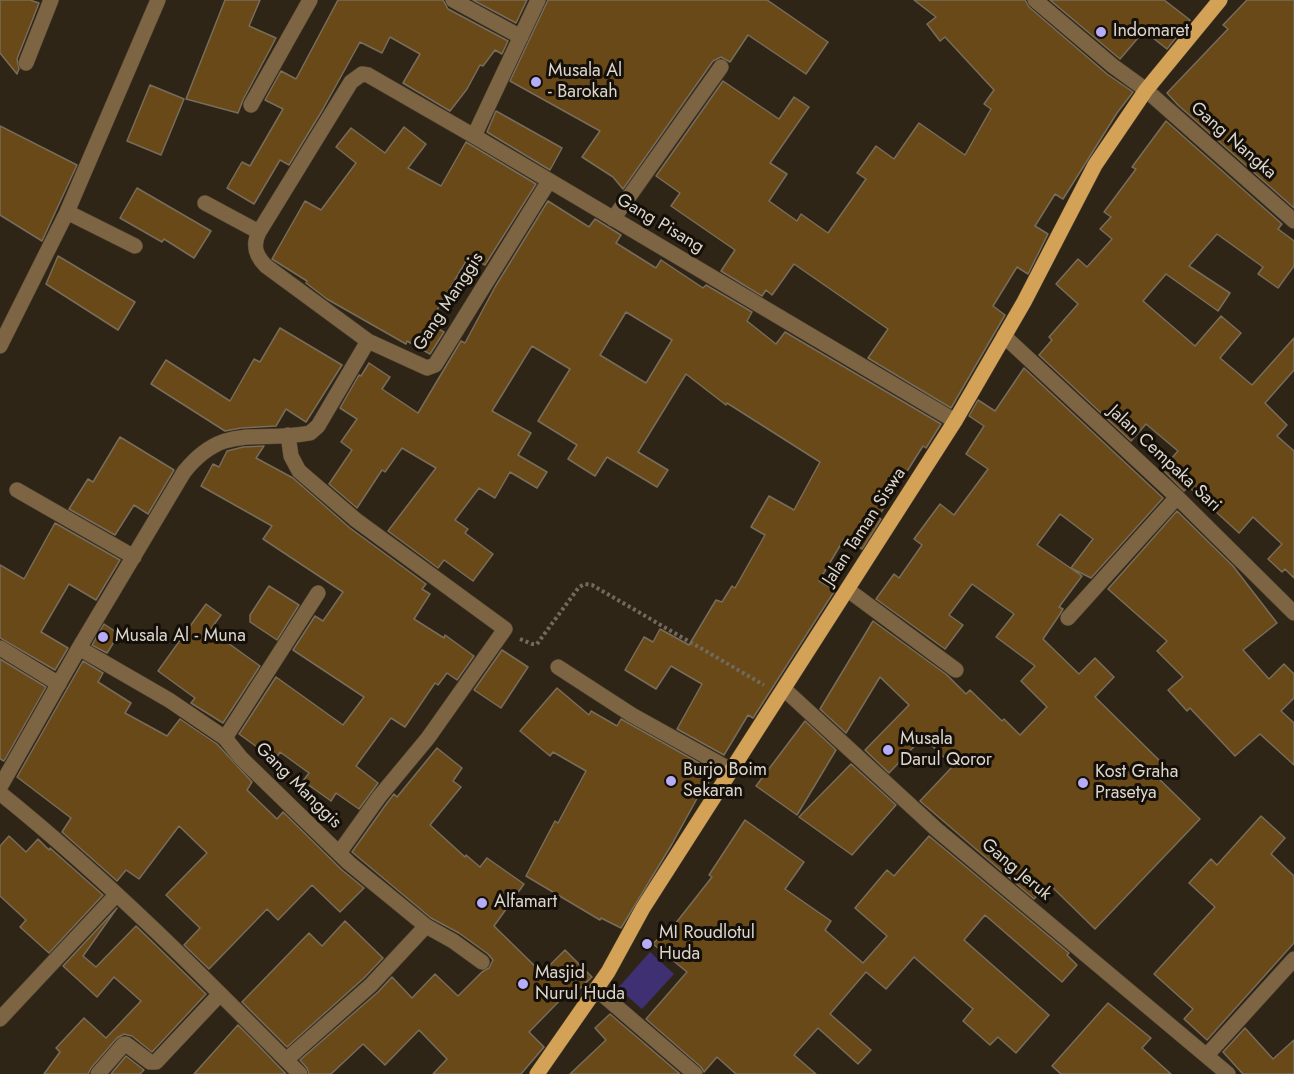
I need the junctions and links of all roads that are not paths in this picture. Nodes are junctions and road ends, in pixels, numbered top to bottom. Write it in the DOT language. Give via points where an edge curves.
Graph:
graph roads {
  1 [pos="51,0"];
  2 [pos="158,0"];
  3 [pos="310,0"];
  4 [pos="453,0"];
  5 [pos="538,0"];
  6 [pos="1035,0"];
  7 [pos="1220,0"];
  8 [pos="521,38"];
  9 [pos="26,63"];
  10 [pos="721,67"];
  11 [pos="1146,90"];
  12 [pos="251,105"];
  13 [pos="474,136"];
  14 [pos="549,181"];
  15 [pos="205,203"];
  16 [pos="67,212"];
  17 [pos="613,219"];
  18 [pos="1294,221"];
  19 [pos="259,232"];
  20 [pos="135,246"];
  21 [pos="1004,336"];
  22 [pos="368,341"];
  23 [pos="0,346"];
  24 [pos="955,421"];
  25 [pos="288,435"];
  26 [pos="17,490"];
  27 [pos="1177,497"];
  28 [pos="134,557"];
  29 [pos="848,590"];
  30 [pos="318,593"];
  31 [pos="1294,614"];
  32 [pos="1068,618"];
  33 [pos="0,648"];
  34 [pos="79,648"];
  35 [pos="558,668"];
  36 [pos="956,670"];
  37 [pos="59,684"];
  38 [pos="783,692"];
  39 [pos="225,738"];
  40 [pos="731,770"];
  41 [pos="0,787"];
  42 [pos="0,793"];
  43 [pos="339,853"];
  44 [pos="116,895"];
  45 [pos="426,926"];
  46 [pos="1294,959"];
  47 [pos="482,962"];
  48 [pos="596,990"];
  49 [pos="220,994"];
  50 [pos="0,1019"];
  51 [pos="1207,1055"];
  52 [pos="286,1060"];
  53 [pos="1226,1073"];
  54 [pos="98,1074"];
  55 [pos="300,1074"];
  56 [pos="537,1074"];
  57 [pos="695,1074"];
  1 -- 9 [label="street"];
  2 -- 16 [label="street"];
  3 -- 12 [label="street"];
  4 -- 8 [label="street"];
  5 -- 8 [label="street"];
  6 -- 11 [label="street, Gang Nangka"];
  7 -- 11 [label="main road, Jalan Taman Siswa"];
  8 -- 13 [label="street"];
  10 -- 17 [label="street"];
  11 -- 18 [label="street, Gang Nangka"];
  11 -- 21 [label="main road, Jalan Taman Siswa" via="1095,165"];
  13 -- 14 [label="street, Gang Pisang"];
  13 -- 19 [label="street, Gang Pisang" via="362,74 351,82"];
  14 -- 17 [label="street, Gang Pisang"];
  14 -- 22 [label="street, Gang Manggis" via="435,365 427,368"];
  15 -- 19 [label="street"];
  16 -- 20 [label="street"];
  16 -- 23 [label="street"];
  17 -- 24 [label="street, Gang Pisang"];
  19 -- 22 [label="street, Gang Manggis" via="255,249 266,266"];
  21 -- 24 [label="main road, Jalan Taman Siswa"];
  21 -- 27 [label="street, Jalan Cempaka Sari"];
  22 -- 25 [label="street" via="318,426 310,433"];
  24 -- 29 [label="main road, Jalan Taman Siswa"];
  25 -- 28 [label="street" via="229,439 196,457"];
  25 -- 43 [label="street" via="291,456 299,471 356,520 505,629 428,738"];
  26 -- 28 [label="street"];
  27 -- 31 [label="street, Jalan Cempaka Sari"];
  27 -- 32 [label="street"];
  28 -- 34 [label="street"];
  29 -- 36 [label="street"];
  29 -- 38 [label="main road, Jalan Taman Siswa"];
  30 -- 39 [label="street"];
  33 -- 37 [label="street"];
  34 -- 37 [label="street"];
  34 -- 39 [label="street, Gang Manggis"];
  35 -- 40 [label="street"];
  37 -- 41 [label="street"];
  38 -- 40 [label="main road, Jalan Taman Siswa"];
  38 -- 51 [label="street, Gang Jeruk" via="936,829"];
  39 -- 43 [label="street, Gang Manggis"];
  40 -- 48 [label="main road, Jalan Taman Siswa"];
  42 -- 44 [label="street" via="48,831"];
  43 -- 45 [label="street, Gang Manggis"];
  44 -- 49 [label="street"];
  44 -- 50 [label="street"];
  45 -- 47 [label="street, Gang Manggis"];
  45 -- 52 [label="street" via="370,986"];
  46 -- 51 [label="street"];
  48 -- 56 [label="main road, Jalan Taman Siswa"];
  48 -- 57 [label="street"];
  49 -- 52 [label="street"];
  49 -- 54 [label="street" via="156,1062 124,1044"];
  51 -- 53 [label="street, Gang Jeruk"];
  52 -- 55 [label="street"];
}
